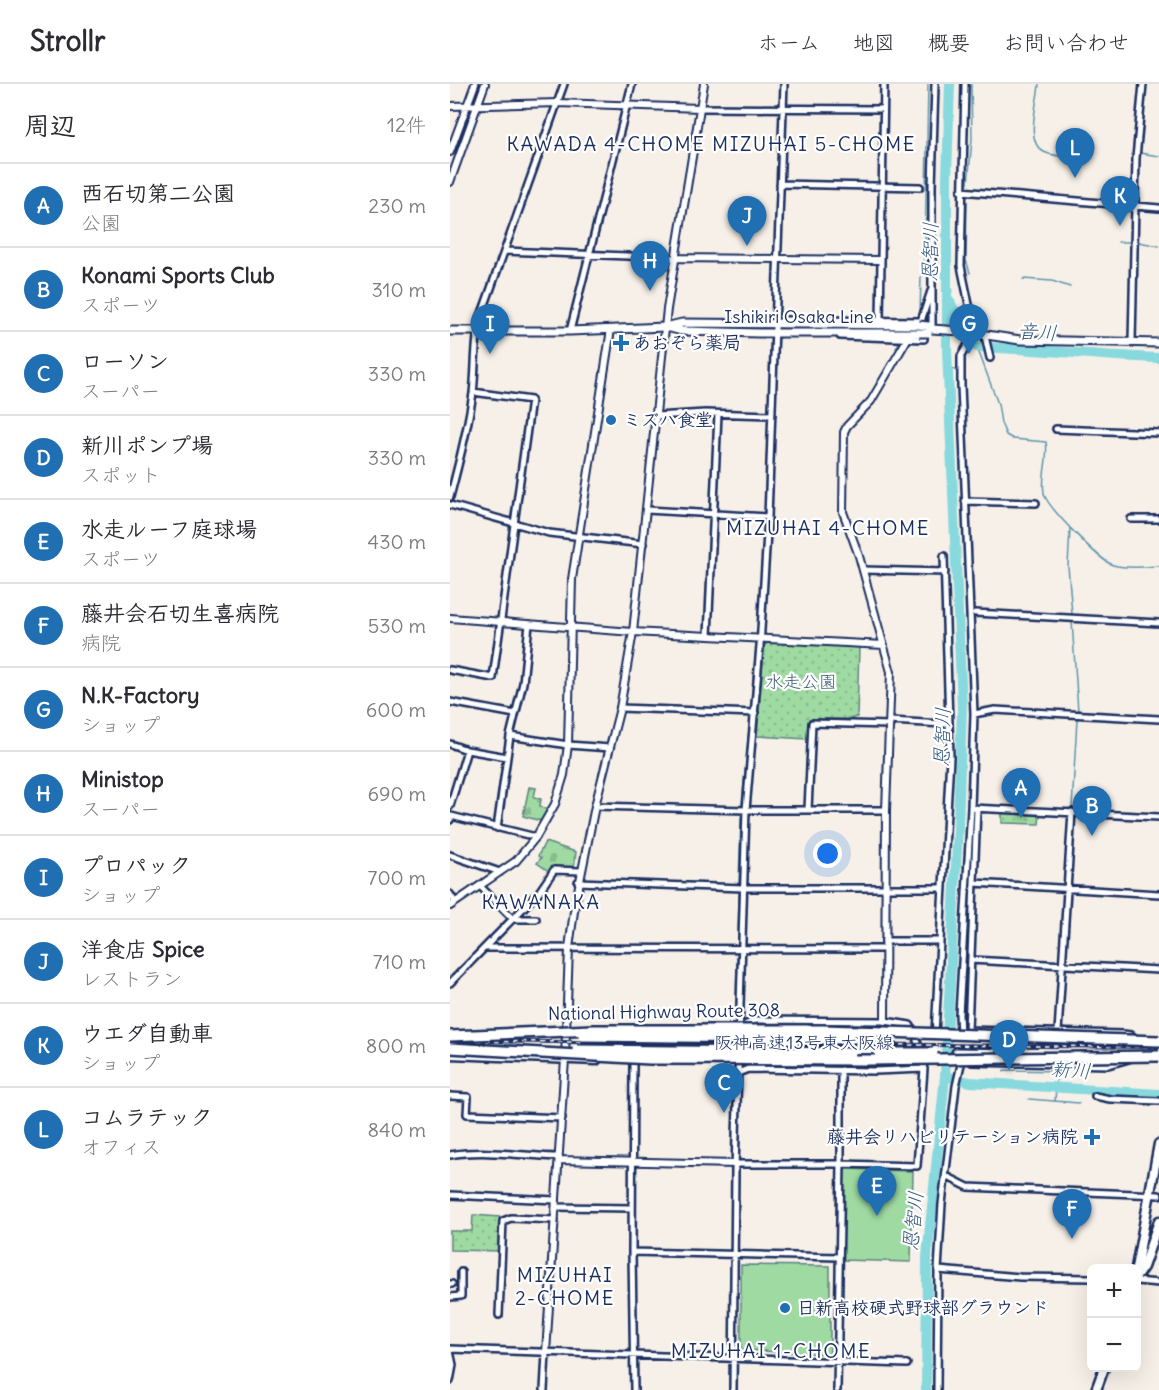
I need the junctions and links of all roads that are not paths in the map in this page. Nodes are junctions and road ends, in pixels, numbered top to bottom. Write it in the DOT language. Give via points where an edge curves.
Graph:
graph roads {
  1 [pos="475,84"];
  2 [pos="485,84"];
  3 [pos="564,84"];
  4 [pos="632,84"];
  5 [pos="704,84"];
  6 [pos="784,84"];
  7 [pos="884,84"];
  8 [pos="935,84"];
  9 [pos="964,84"];
  10 [pos="1143,84"];
  11 [pos="558,103"];
  12 [pos="467,105"];
  13 [pos="478,105"];
  14 [pos="627,105"];
  15 [pos="450,106"];
  16 [pos="700,108"];
  17 [pos="884,109"];
  18 [pos="783,110"];
  19 [pos="450,152"];
  20 [pos="450,182"];
  21 [pos="780,184"];
  22 [pos="882,186"];
  23 [pos="920,187"];
  24 [pos="962,191"];
  25 [pos="1135,206"];
  26 [pos="1159,208"];
  27 [pos="505,251"];
  28 [pos="589,255"];
  29 [pos="676,258"];
  30 [pos="778,260"];
  31 [pos="880,260"];
  32 [pos="932,288"];
  33 [pos="880,320"];
  34 [pos="775,324"];
  35 [pos="920,326"];
  36 [pos="665,327"];
  37 [pos="611,329"];
  38 [pos="931,329"];
  39 [pos="570,331"];
  40 [pos="450,332"];
  41 [pos="477,332"];
  42 [pos="822,332"];
  43 [pos="775,333"];
  44 [pos="975,333"];
  45 [pos="908,338"];
  46 [pos="985,339"];
  47 [pos="1132,342"];
  48 [pos="1159,343"];
  49 [pos="990,358"];
  50 [pos="473,392"];
  51 [pos="718,414"];
  52 [pos="772,415"];
  53 [pos="656,416"];
  54 [pos="1056,429"];
  55 [pos="1159,433"];
  56 [pos="450,497"];
  57 [pos="966,501"];
  58 [pos="1036,503"];
  59 [pos="450,505"];
  60 [pos="647,510"];
  61 [pos="714,513"];
  62 [pos="768,517"];
  63 [pos="1131,519"];
  64 [pos="1159,519"];
  65 [pos="514,524"];
  66 [pos="579,536"];
  67 [pos="643,544"];
  68 [pos="944,556"];
  69 [pos="862,570"];
  70 [pos="945,572"];
  71 [pos="975,613"];
  72 [pos="450,618"];
  73 [pos="501,622"];
  74 [pos="1159,623"];
  75 [pos="529,624"];
  76 [pos="571,627"];
  77 [pos="633,632"];
  78 [pos="708,636"];
  79 [pos="761,638"];
  80 [pos="884,645"];
  81 [pos="450,670"];
  82 [pos="450,702"];
  83 [pos="620,708"];
  84 [pos="755,713"];
  85 [pos="515,714"];
  86 [pos="974,714"];
  87 [pos="1159,719"];
  88 [pos="890,723"];
  89 [pos="944,724"];
  90 [pos="510,736"];
  91 [pos="450,744"];
  92 [pos="568,745"];
  93 [pos="610,748"];
  94 [pos="467,750"];
  95 [pos="507,757"];
  96 [pos="450,806"];
  97 [pos="595,806"];
  98 [pos="974,809"];
  99 [pos="746,810"];
  100 [pos="808,810"];
  101 [pos="886,810"];
  102 [pos="1072,812"];
  103 [pos="450,817"];
  104 [pos="1159,817"];
  105 [pos="497,828"];
  106 [pos="536,837"];
  107 [pos="450,855"];
  108 [pos="581,871"];
  109 [pos="500,872"];
  110 [pos="578,882"];
  111 [pos="974,883"];
  112 [pos="480,886"];
  113 [pos="743,888"];
  114 [pos="886,888"];
  115 [pos="940,888"];
  116 [pos="1068,888"];
  117 [pos="450,894"];
  118 [pos="1159,894"];
  119 [pos="453,904"];
  120 [pos="513,919"];
  121 [pos="536,920"];
  122 [pos="940,941"];
  123 [pos="885,945"];
  124 [pos="486,948"];
  125 [pos="569,948"];
  126 [pos="742,948"];
  127 [pos="970,960"];
  128 [pos="1063,966"];
  129 [pos="1159,970"];
  130 [pos="450,983"];
  131 [pos="885,1022"];
  132 [pos="740,1027"];
  133 [pos="566,1029"];
  134 [pos="1058,1032"];
  135 [pos="450,1034"];
  136 [pos="879,1034"];
  137 [pos="935,1034"];
  138 [pos="947,1034"];
  139 [pos="959,1034"];
  140 [pos="484,1035"];
  141 [pos="1136,1039"];
  142 [pos="1159,1040"];
  143 [pos="453,1050"];
  144 [pos="879,1057"];
  145 [pos="1159,1057"];
  146 [pos="958,1058"];
  147 [pos="565,1059"];
  148 [pos="1129,1059"];
  149 [pos="633,1062"];
  150 [pos="738,1062"];
  151 [pos="972,1062"];
  152 [pos="756,1066"];
  153 [pos="924,1069"];
  154 [pos="841,1070"];
  155 [pos="738,1073"];
  156 [pos="450,1096"];
  157 [pos="1095,1096"];
  158 [pos="1159,1101"];
  159 [pos="562,1118"];
  160 [pos="1159,1144"];
  161 [pos="450,1155"];
  162 [pos="559,1158"];
  163 [pos="632,1161"];
  164 [pos="735,1164"];
  165 [pos="841,1164"];
  166 [pos="946,1176"];
  167 [pos="450,1195"];
  168 [pos="1154,1195"];
  169 [pos="556,1203"];
  170 [pos="632,1208"];
  171 [pos="555,1221"];
  172 [pos="1159,1221"];
  173 [pos="632,1252"];
  174 [pos="734,1255"];
  175 [pos="838,1257"];
  176 [pos="1137,1264"];
  177 [pos="938,1270"];
  178 [pos="1141,1271"];
  179 [pos="461,1272"];
  180 [pos="1087,1278"];
  181 [pos="1141,1280"];
  182 [pos="1159,1283"];
  183 [pos="450,1297"];
  184 [pos="499,1315"];
  185 [pos="450,1350"];
  186 [pos="546,1353"];
  187 [pos="633,1355"];
  188 [pos="733,1359"];
  189 [pos="837,1362"];
  190 [pos="907,1364"];
  191 [pos="1103,1372"];
  192 [pos="450,1381"];
  193 [pos="544,1390"];
  194 [pos="634,1390"];
  195 [pos="733,1390"];
  196 [pos="837,1390"];
  197 [pos="937,1390"];
  198 [pos="1096,1390"];
  1 -- 12 [label="street"];
  2 -- 13 [label="street"];
  3 -- 11 [label="street"];
  4 -- 14 [label="street"];
  5 -- 16 [label="street"];
  6 -- 18 [label="street"];
  7 -- 17 [label="street"];
  8 -- 32 [label="street"];
  9 -- 24 [label="street"];
  10 -- 25 [label="street"];
  11 -- 13 [label="street"];
  11 -- 14 [label="street"];
  11 -- 27 [label="street"];
  12 -- 13 [label="street"];
  12 -- 15 [label="street"];
  12 -- 19 [label="street"];
  13 -- 20 [label="street"];
  14 -- 16 [label="street"];
  14 -- 28 [label="street"];
  16 -- 18 [label="street"];
  16 -- 29 [label="street"];
  17 -- 18 [label="street"];
  17 -- 22 [label="street"];
  18 -- 21 [label="street"];
  21 -- 22 [label="street"];
  21 -- 30 [label="street"];
  22 -- 23 [label="street"];
  22 -- 31 [label="street"];
  24 -- 25 [label="street"];
  24 -- 44 [label="street" via="962,270"];
  25 -- 26 [label="street"];
  25 -- 47 [label="street"];
  27 -- 28 [label="street"];
  27 -- 41 [label="street"];
  28 -- 29 [label="street"];
  28 -- 39 [label="street"];
  29 -- 30 [label="street"];
  29 -- 36 [label="street"];
  30 -- 31 [label="street"];
  30 -- 34 [label="street"];
  31 -- 33 [label="street"];
  32 -- 35 [label="street"];
  32 -- 38 [label="street"];
  33 -- 34 [label="street" via="787,320"];
  33 -- 35 [label="street"];
  34 -- 35 [label="main road, Ishikiri Osaka Line"];
  34 -- 36 [label="main road, Ishikiri Osaka Line" via="682,323"];
  34 -- 43 [label="street"];
  35 -- 38 [label="main road, Ishikiri Osaka Line, bridge"];
  35 -- 42 [label="main road, Ishikiri Osaka Line"];
  35 -- 45 [label="street" via="924,322 924,339"];
  36 -- 37 [label="main road, Ishikiri Osaka Line"];
  36 -- 43 [label="main road, Ishikiri Osaka Line"];
  36 -- 53 [label="street"];
  37 -- 39 [label="main road, Ishikiri Osaka Line"];
  37 -- 66 [label="street"];
  38 -- 44 [label="main road, Ishikiri Osaka Line"];
  39 -- 41 [label="main road, Ishikiri Osaka Line"];
  40 -- 41 [label="main road, Ishikiri Osaka Line"];
  41 -- 50 [label="street"];
  42 -- 43 [label="main road, Ishikiri Osaka Line"];
  42 -- 45 [label="street" via="846,337"];
  43 -- 52 [label="street"];
  44 -- 46 [label="main road, Ishikiri Osaka Line"];
  44 -- 57 [label="street" via="962,356"];
  45 -- 69 [label="street" via="871,400 845,430 843,512"];
  46 -- 47 [label="main road, Ishikiri Osaka Line"];
  46 -- 49 [label="street"];
  47 -- 48 [label="main road, Ishikiri Osaka Line"];
  50 -- 56 [label="street"];
  50 -- 65 [label="street" via="531,400"];
  51 -- 52 [label="street"];
  51 -- 53 [label="street"];
  51 -- 61 [label="street"];
  52 -- 62 [label="street"];
  53 -- 60 [label="street"];
  54 -- 55 [label="street"];
  57 -- 58 [label="street"];
  57 -- 86 [label="street"];
  59 -- 65 [label="street"];
  60 -- 61 [label="street"];
  60 -- 67 [label="street"];
  61 -- 62 [label="street"];
  61 -- 78 [label="street"];
  62 -- 79 [label="street"];
  63 -- 64 [label="street"];
  65 -- 66 [label="street"];
  65 -- 73 [label="street"];
  66 -- 67 [label="street"];
  66 -- 76 [label="street" via="572,579"];
  67 -- 77 [label="street"];
  68 -- 70 [label="street"];
  69 -- 70 [label="street"];
  69 -- 80 [label="street"];
  70 -- 122 [label="street" via="950,758"];
  71 -- 74 [label="street"];
  72 -- 73 [label="street"];
  73 -- 75 [label="street"];
  73 -- 81 [label="street" via="493,678"];
  75 -- 76 [label="street"];
  75 -- 85 [label="street" via="523,683"];
  76 -- 77 [label="street"];
  76 -- 92 [label="street"];
  77 -- 78 [label="street"];
  77 -- 83 [label="street"];
  78 -- 79 [label="street"];
  79 -- 80 [label="street"];
  79 -- 84 [label="street"];
  80 -- 88 [label="street" via="891,672"];
  82 -- 85 [label="street"];
  83 -- 84 [label="street"];
  83 -- 93 [label="street"];
  84 -- 99 [label="street"];
  85 -- 90 [label="street"];
  86 -- 87 [label="street" via="995,711"];
  86 -- 98 [label="street"];
  88 -- 89 [label="street"];
  88 -- 100 [label="street" via="812,723"];
  88 -- 101 [label="street"];
  90 -- 92 [label="street"];
  90 -- 95 [label="street"];
  91 -- 94 [label="street"];
  92 -- 93 [label="street"];
  92 -- 106 [label="street" via="555,804"];
  93 -- 97 [label="street"];
  94 -- 95 [label="street"];
  94 -- 96 [label="street"];
  95 -- 105 [label="street"];
  97 -- 99 [label="street"];
  97 -- 108 [label="street"];
  98 -- 102 [label="street"];
  98 -- 111 [label="street"];
  98 -- 139 [label="street"];
  99 -- 100 [label="street"];
  99 -- 113 [label="street"];
  100 -- 101 [label="street"];
  101 -- 114 [label="street"];
  102 -- 104 [label="street"];
  102 -- 116 [label="street"];
  103 -- 105 [label="street"];
  105 -- 106 [label="street"];
  106 -- 109 [label="street" via="516,861"];
  107 -- 109 [label="street"];
  108 -- 110 [label="street"];
  108 -- 120 [label="street" via="554,870"];
  109 -- 112 [label="street"];
  110 -- 113 [label="street"];
  110 -- 125 [label="street"];
  111 -- 116 [label="street"];
  111 -- 127 [label="street"];
  112 -- 119 [label="street"];
  112 -- 120 [label="street"];
  113 -- 114 [label="street"];
  113 -- 126 [label="street"];
  114 -- 115 [label="street"];
  114 -- 123 [label="street"];
  116 -- 118 [label="street"];
  116 -- 128 [label="street"];
  117 -- 119 [label="street"];
  120 -- 121 [label="street"];
  120 -- 124 [label="street"];
  122 -- 123 [label="street"];
  122 -- 137 [label="street"];
  123 -- 126 [label="street"];
  123 -- 131 [label="street"];
  124 -- 125 [label="street"];
  124 -- 130 [label="street"];
  125 -- 126 [label="street"];
  125 -- 133 [label="street"];
  126 -- 132 [label="street"];
  127 -- 128 [label="street"];
  127 -- 134 [label="street" via="968,1030"];
  128 -- 129 [label="street"];
  128 -- 134 [label="street"];
  131 -- 132 [label="street" via="756,1020"];
  131 -- 153 [label="street" via="907,1023 912,1028"];
  132 -- 133 [label="highway, National Highway Route 308"];
  132 -- 136 [label="highway, National Highway Route 308"];
  132 -- 150 [label="street"];
  133 -- 135 [label="highway, National Highway Route 308"];
  133 -- 147 [label="street"];
  134 -- 141 [label="street" via="1123,1034"];
  135 -- 140 [label="highway, 阪神高速13号東大阪線, bridge"];
  136 -- 138 [label="highway" via="932,1039"];
  136 -- 140 [label="highway, bridge" via="850,1039"];
  139 -- 141 [label="highway"];
  140 -- 142 [label="highway, 阪神高速13号東大阪線, bridge" via="593,1030 823,1030"];
  141 -- 142 [label="highway"];
  143 -- 144 [label="highway, bridge" via="850,1053"];
  143 -- 145 [label="highway, 阪神高速13号東大阪線, bridge" via="662,1059"];
  143 -- 147 [label="highway"];
  144 -- 146 [label="highway, bridge"];
  144 -- 152 [label="highway"];
  145 -- 146 [label="highway" via="1154,1054"];
  145 -- 148 [label="highway"];
  146 -- 148 [label="highway"];
  146 -- 166 [label="street"];
  147 -- 149 [label="highway"];
  147 -- 159 [label="street"];
  148 -- 151 [label="street" via="1108,1065"];
  149 -- 150 [label="highway"];
  149 -- 163 [label="street"];
  150 -- 152 [label="highway"];
  150 -- 155 [label="street"];
  152 -- 154 [label="street"];
  152 -- 155 [label="street"];
  153 -- 154 [label="street"];
  153 -- 165 [label="street" via="917,1166"];
  154 -- 165 [label="street"];
  155 -- 164 [label="street"];
  156 -- 159 [label="street" via="468,1097 467,1114"];
  157 -- 158 [label="street"];
  159 -- 162 [label="street"];
  160 -- 168 [label="highway"];
  161 -- 162 [label="street" via="518,1153"];
  162 -- 163 [label="street"];
  162 -- 169 [label="street"];
  163 -- 164 [label="street"];
  163 -- 170 [label="street"];
  164 -- 165 [label="street"];
  164 -- 174 [label="street"];
  165 -- 175 [label="street"];
  166 -- 168 [label="street" via="968,1187"];
  166 -- 177 [label="street"];
  167 -- 169 [label="street"];
  168 -- 176 [label="highway"];
  169 -- 170 [label="street"];
  169 -- 171 [label="street"];
  170 -- 173 [label="street"];
  171 -- 184 [label="street" via="503,1221"];
  171 -- 186 [label="street"];
  172 -- 178 [label="highway"];
  173 -- 174 [label="street"];
  173 -- 187 [label="street"];
  174 -- 175 [label="street"];
  174 -- 188 [label="street"];
  175 -- 189 [label="street"];
  177 -- 180 [label="street"];
  177 -- 197 [label="street"];
  179 -- 183 [label="street" via="461,1296"];
  181 -- 182 [label="street"];
  185 -- 186 [label="street"];
  185 -- 192 [label="street"];
  186 -- 187 [label="street"];
  186 -- 193 [label="street"];
  187 -- 188 [label="street"];
  187 -- 194 [label="street"];
  188 -- 189 [label="street"];
  188 -- 195 [label="street"];
  189 -- 190 [label="street"];
  189 -- 196 [label="street"];
  191 -- 198 [label="highway"];
}
